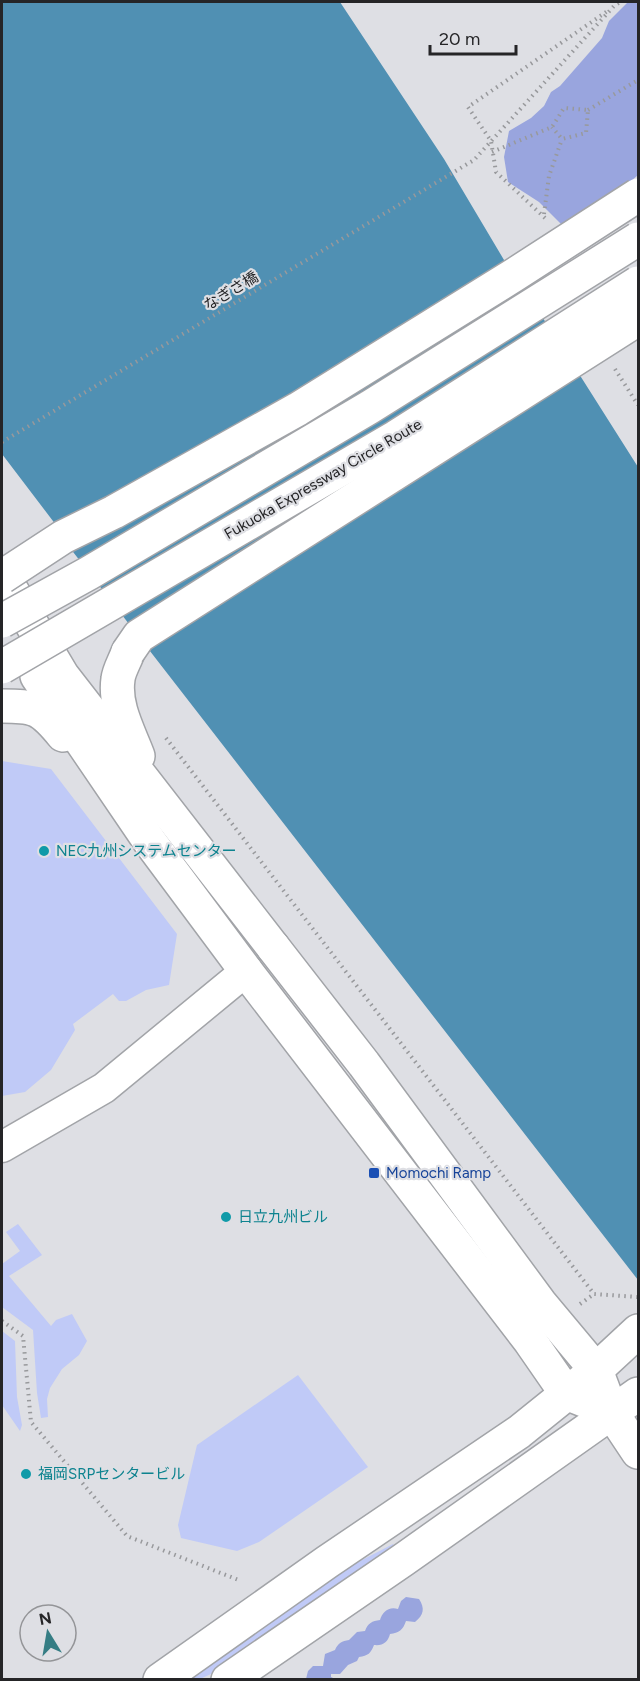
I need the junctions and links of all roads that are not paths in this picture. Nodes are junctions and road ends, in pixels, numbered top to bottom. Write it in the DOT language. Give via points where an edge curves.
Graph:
graph roads {
  1 [pos="632,198"];
  2 [pos="639,239"];
  3 [pos="639,283"];
  4 [pos="639,319"];
  5 [pos="2,577"];
  6 [pos="2,585"];
  7 [pos="2,619"];
  8 [pos="2,667"];
  9 [pos="2,706"];
  10 [pos="139,775"];
  11 [pos="150,842"];
  12 [pos="246,971"];
  13 [pos="2,1147"];
  14 [pos="639,1331"];
  15 [pos="596,1370"];
  16 [pos="566,1393"];
  17 [pos="639,1394"];
  18 [pos="612,1413"];
  19 [pos="639,1452"];
  20 [pos="160,1680"];
  21 [pos="228,1680"];
  1 -- 5 [label="main road, bridge" via="298,409 63,537"];
  2 -- 7 [label="main road, bridge" via="370,407 89,573"];
  3 -- 8 [label="main road, Fukuoka Expressway Circle Route, bridge" via="396,437"];
  4 -- 10 [label="main road, bridge" via="139,636 118,679 121,713 138,756"];
  6 -- 10 [label="main road" via="12,591 62,675"];
  7 -- 11 [label="main road"];
  9 -- 11 [label="main road" via="29,706 50,718 127,828"];
  10 -- 15 [label="main road" via="364,1064 540,1303"];
  11 -- 12 [label="main road"];
  12 -- 13 [label="street" via="104,1088"];
  12 -- 16 [label="main road"];
  14 -- 15 [label="main road"];
  15 -- 16 [label="main road"];
  15 -- 18 [label="main road"];
  16 -- 18 [label="main road"];
  16 -- 20 [label="main road" via="519,1432"];
  17 -- 18 [label="main road"];
  18 -- 19 [label="main road"];
  18 -- 21 [label="main road"];
}
